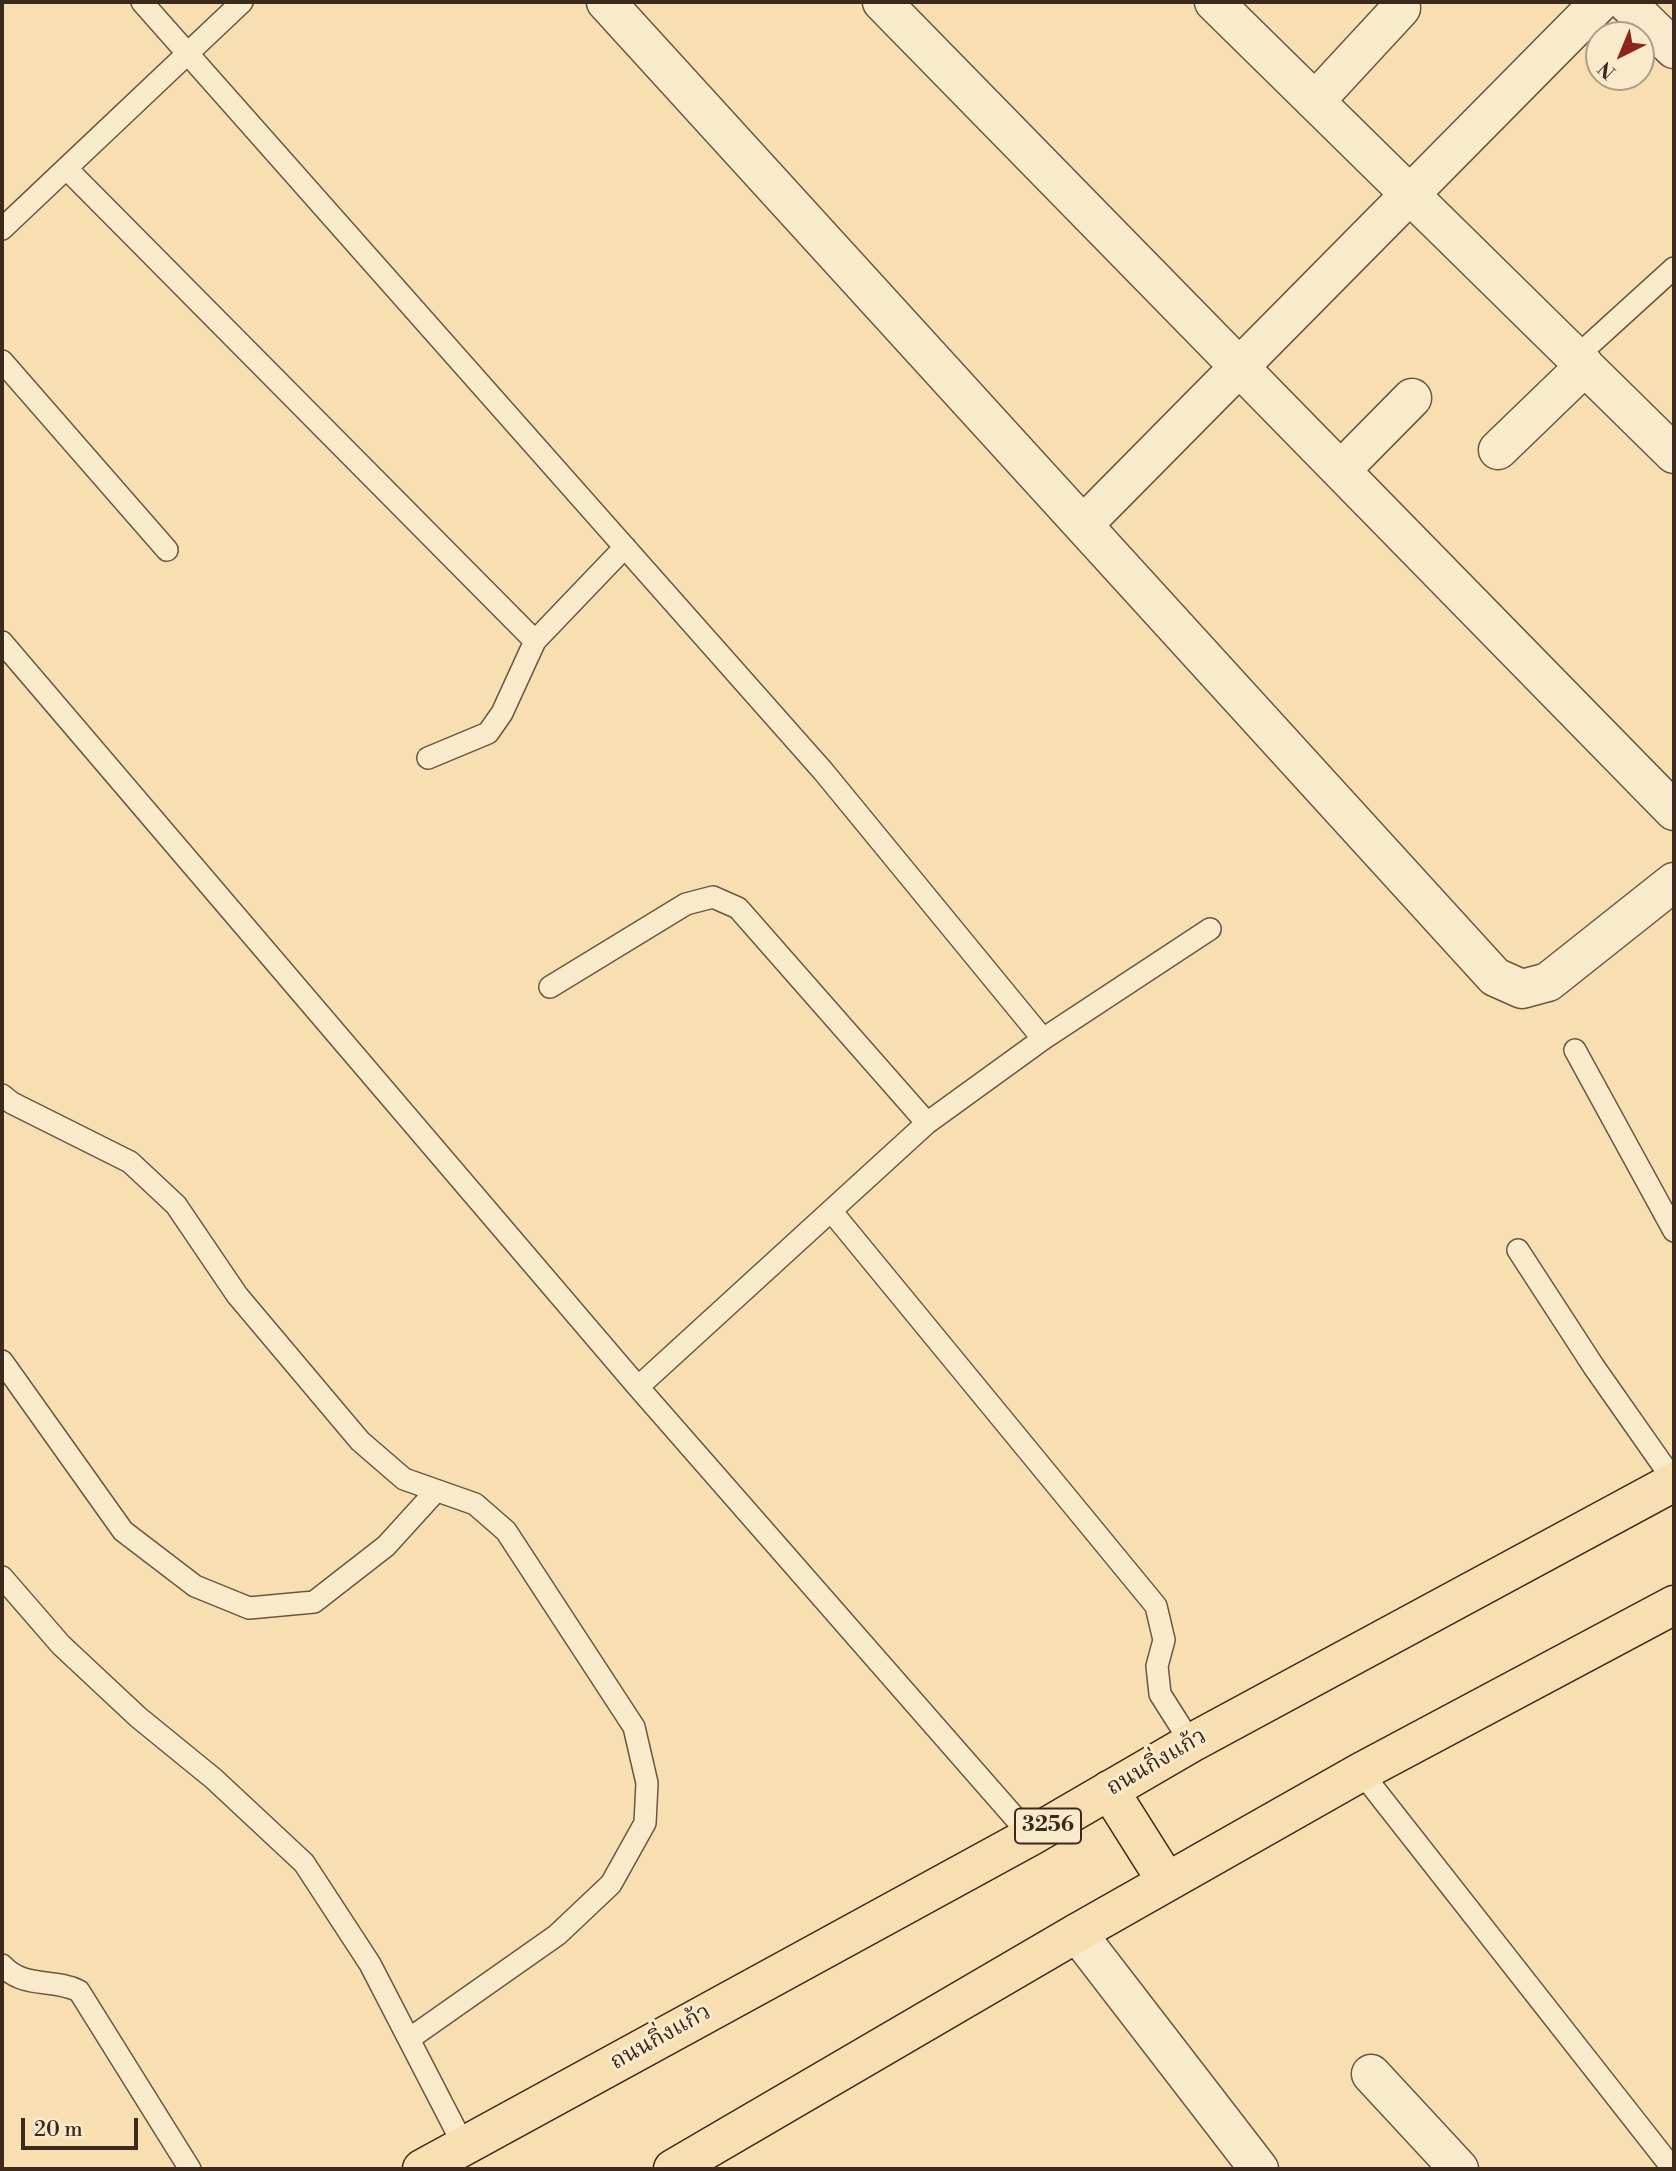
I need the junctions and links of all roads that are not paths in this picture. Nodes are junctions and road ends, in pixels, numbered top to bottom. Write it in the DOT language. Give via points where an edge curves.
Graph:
graph roads {
  1 [pos="142,2"];
  2 [pos="242,2"];
  3 [pos="606,2"];
  4 [pos="882,2"];
  5 [pos="1600,2"];
  6 [pos="1626,2"];
  7 [pos="1227,6"];
  8 [pos="1401,8"];
  9 [pos="1674,49"];
  10 [pos="186,53"];
  11 [pos="1315,101"];
  12 [pos="67,169"];
  13 [pos="1410,195"];
  14 [pos="5,218"];
  15 [pos="1674,268"];
  16 [pos="2,362"];
  17 [pos="1580,362"];
  18 [pos="1239,367"];
  19 [pos="1412,398"];
  20 [pos="1498,450"];
  21 [pos="1674,454"];
  22 [pos="1341,470"];
  23 [pos="1083,524"];
  24 [pos="625,547"];
  25 [pos="167,550"];
  26 [pos="535,641"];
  27 [pos="2,642"];
  28 [pos="428,758"];
  29 [pos="1674,811"];
  30 [pos="1674,881"];
  31 [pos="1210,929"];
  32 [pos="550,987"];
  33 [pos="1042,1040"];
  34 [pos="1575,1050"];
  35 [pos="2,1095"];
  36 [pos="927,1123"];
  37 [pos="832,1212"];
  38 [pos="1674,1231"];
  39 [pos="1518,1250"];
  40 [pos="2,1361"];
  41 [pos="638,1387"];
  42 [pos="1674,1482"];
  43 [pos="436,1491"];
  44 [pos="2,1577"];
  45 [pos="1674,1605"];
  46 [pos="1191,1743"];
  47 [pos="1361,1772"];
  48 [pos="1109,1790"];
  49 [pos="1031,1836"];
  50 [pos="1167,1882"];
  51 [pos="1077,1933"];
  52 [pos="2,1965"];
  53 [pos="409,2039"];
  54 [pos="1371,2074"];
  55 [pos="464,2146"];
  56 [pos="682,2167"];
  57 [pos="190,2169"];
  58 [pos="422,2169"];
  59 [pos="1259,2169"];
  60 [pos="1457,2169"];
  61 [pos="1672,2169"];
  1 -- 10 [label="lane"];
  2 -- 10 [label="lane"];
  3 -- 23 [label="street"];
  4 -- 18 [label="street"];
  5 -- 13 [label="street"];
  6 -- 9 [label="street"];
  7 -- 11 [label="street"];
  8 -- 11 [label="street"];
  10 -- 12 [label="lane"];
  10 -- 24 [label="lane"];
  11 -- 13 [label="street"];
  12 -- 14 [label="lane"];
  12 -- 26 [label="lane"];
  13 -- 17 [label="street"];
  13 -- 18 [label="street"];
  15 -- 17 [label="lane"];
  16 -- 25 [label="lane"];
  17 -- 20 [label="street"];
  17 -- 21 [label="street"];
  18 -- 22 [label="street"];
  18 -- 23 [label="street"];
  19 -- 22 [label="street"];
  22 -- 29 [label="street"];
  23 -- 30 [label="street" via="1495,977 1522,989 1548,982"];
  24 -- 26 [label="lane"];
  24 -- 33 [label="lane" via="823,771"];
  26 -- 28 [label="lane" via="488,733"];
  27 -- 41 [label="lane"];
  31 -- 33 [label="lane"];
  32 -- 36 [label="lane" via="686,904 713,897 738,908"];
  33 -- 36 [label="lane"];
  34 -- 38 [label="lane"];
  35 -- 43 [label="lane" via="130,1162 176,1205 236,1296 360,1441 404,1479"];
  36 -- 37 [label="lane"];
  37 -- 41 [label="lane"];
  37 -- 46 [label="lane" via="1156,1606 1164,1640 1157,1666 1160,1694"];
  39 -- 42 [label="lane"];
  40 -- 43 [label="lane" via="123,1531 195,1586 249,1608 314,1602 386,1546"];
  41 -- 49 [label="lane"];
  42 -- 46 [label="main road, ถนนกิ่งแก้ว / 3256"];
  43 -- 53 [label="lane" via="475,1504 506,1531 634,1727 647,1783 645,1823 611,1884 557,1935"];
  44 -- 53 [label="lane" via="61,1645 304,1863 370,1964"];
  45 -- 47 [label="main road"];
  46 -- 48 [label="main road, ถนนกิ่งแก้ว / 3256"];
  47 -- 50 [label="main road"];
  47 -- 61 [label="lane"];
  48 -- 49 [label="main road, ถนนกิ่งแก้ว / 3256"];
  48 -- 50 [label="main road"];
  49 -- 55 [label="main road, ถนนกิ่งแก้ว / 3256"];
  50 -- 51 [label="main road"];
  51 -- 56 [label="main road"];
  51 -- 59 [label="street"];
  52 -- 57 [label="lane" via="23,1980 65,1983 79,1991"];
  53 -- 55 [label="lane"];
  54 -- 60 [label="street"];
  55 -- 58 [label="main road, ถนนกิ่งแก้ว / 3256"];
}
